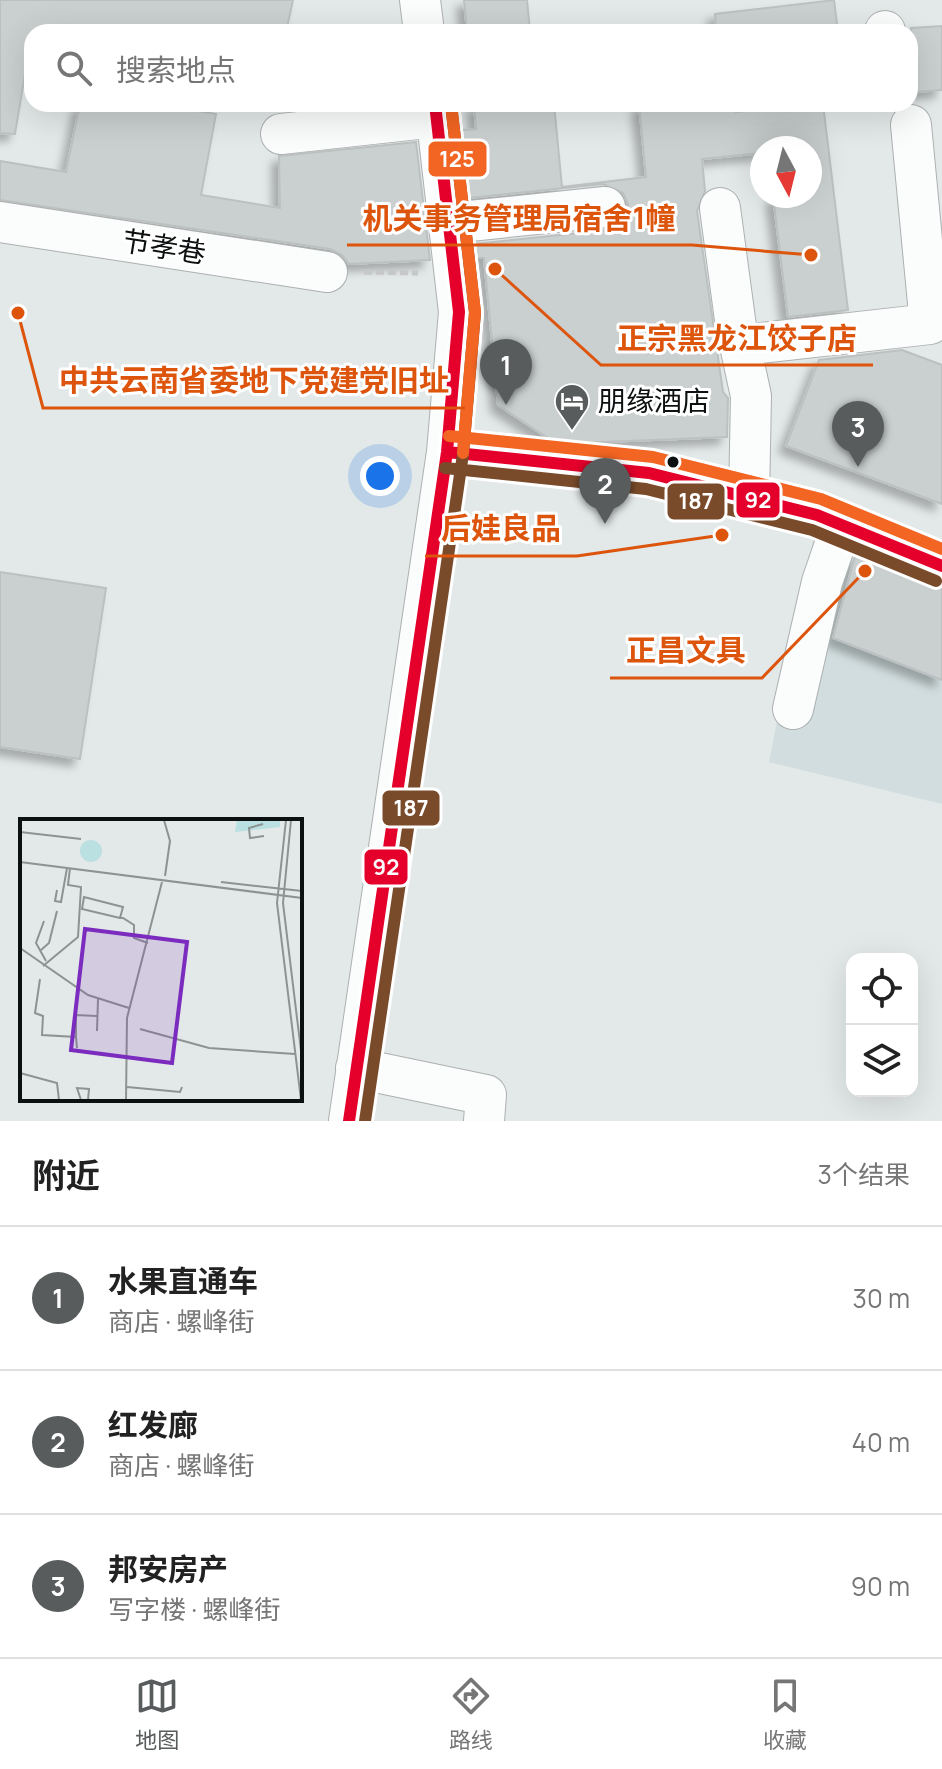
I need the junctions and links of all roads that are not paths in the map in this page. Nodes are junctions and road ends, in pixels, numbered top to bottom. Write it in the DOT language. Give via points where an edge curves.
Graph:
graph roads {
  1 [pos="420,0"];
  2 [pos="423,24"];
  3 [pos="423,112"];
  4 [pos="436,112"];
  5 [pos="920,118"];
  6 [pos="281,134"];
  7 [pos="605,207"];
  8 [pos="720,208"];
  9 [pos="0,222"];
  10 [pos="450,223"];
  11 [pos="327,272"];
  12 [pos="743,345"];
  13 [pos="447,452"];
  14 [pos="749,499"];
  15 [pos="842,524"];
  16 [pos="942,566"];
  17 [pos="793,709"];
  18 [pos="356,1068"];
  19 [pos="349,1121"];
  20 [pos="484,1121"];
  1 -- 2 [label="street"];
  3 -- 6 [label="street"];
  4 -- 10 [label="street"];
  5 -- 12 [label="street" via="930,324"];
  7 -- 10 [label="street"];
  8 -- 12 [label="street"];
  9 -- 11 [label="street, 节孝巷"];
  10 -- 13 [label="street" via="458,353"];
  12 -- 14 [label="street" via="751,396"];
  13 -- 14 [label="street" via="649,473"];
  13 -- 18 [label="street"];
  14 -- 15 [label="street"];
  15 -- 16 [label="street"];
  15 -- 17 [label="street" via="822,582"];
  18 -- 19 [label="street"];
  18 -- 20 [label="street" via="486,1095"];
}
